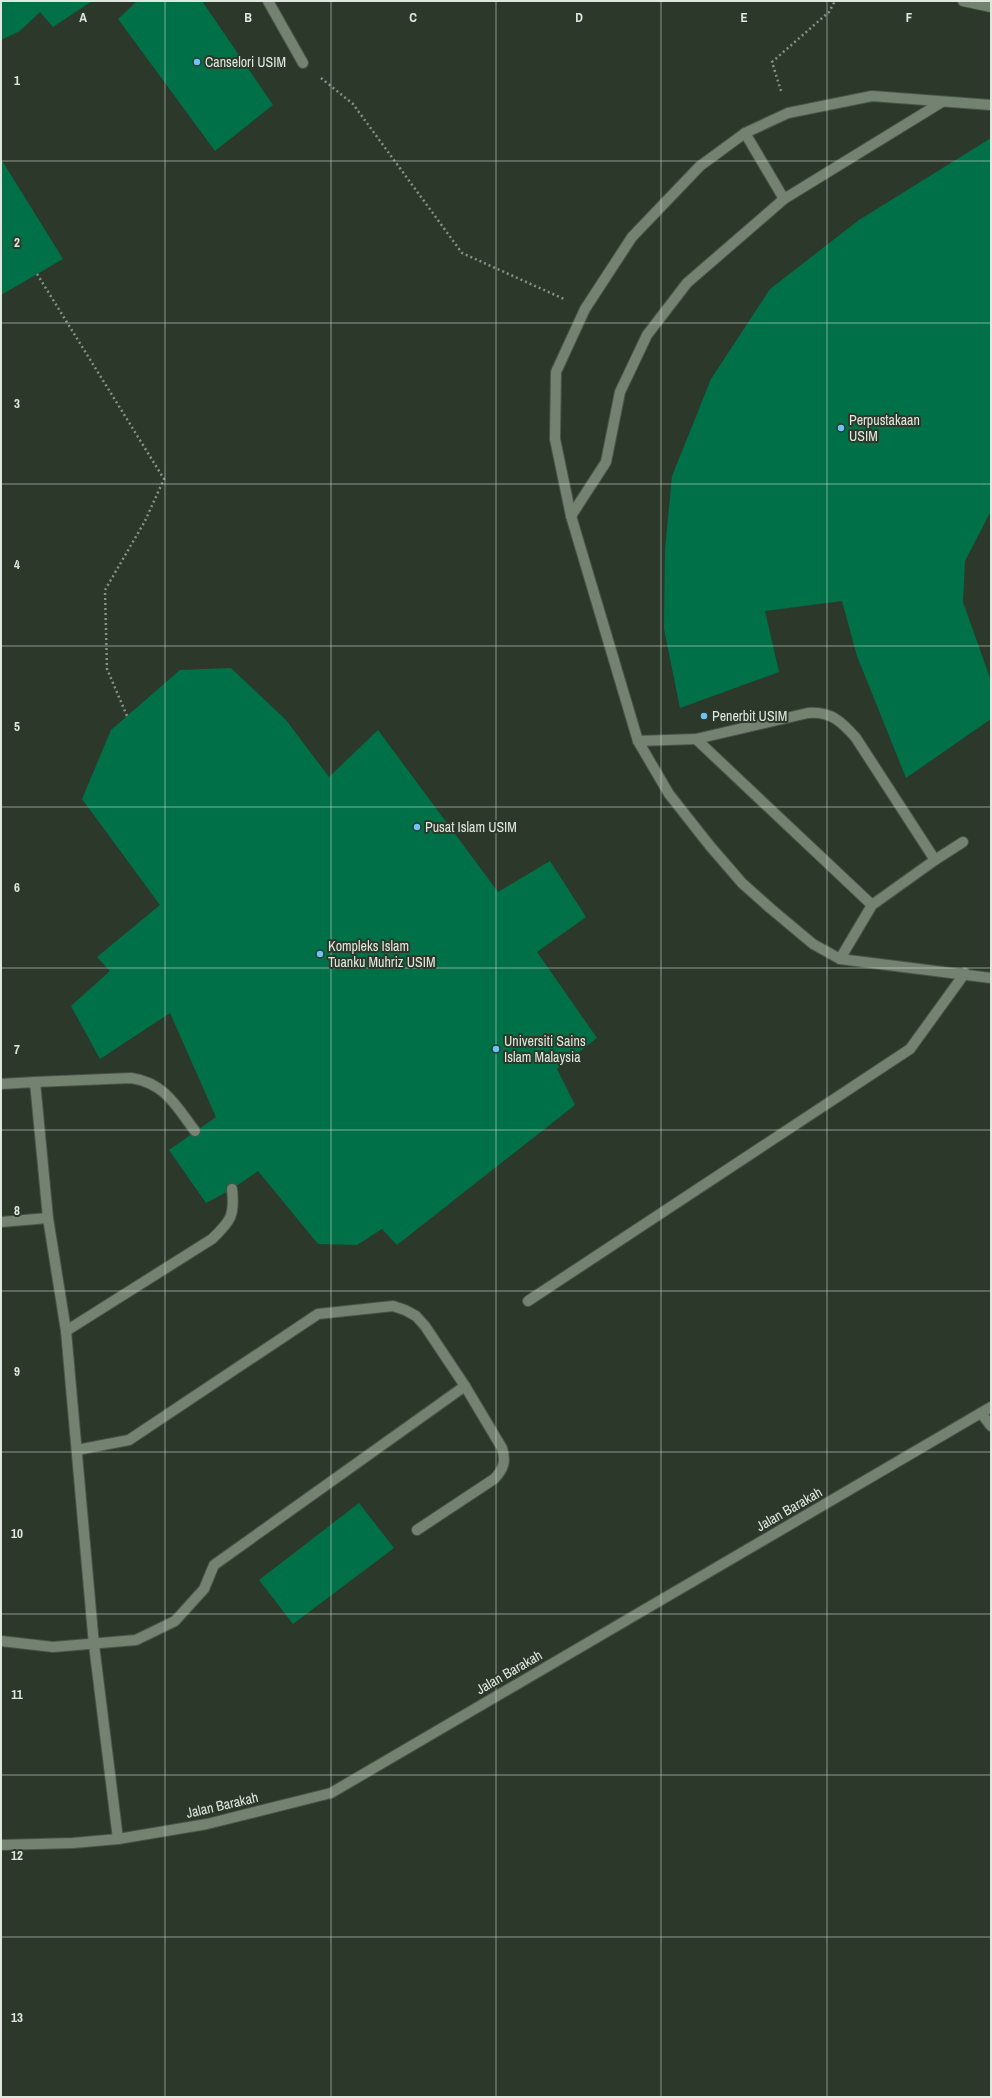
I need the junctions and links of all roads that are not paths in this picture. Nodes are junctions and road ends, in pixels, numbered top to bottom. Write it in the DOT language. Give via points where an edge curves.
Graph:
graph roads {
  1 [pos="268,1"];
  2 [pos="963,1"];
  3 [pos="991,7"];
  4 [pos="303,63"];
  5 [pos="942,102"];
  6 [pos="991,105"];
  7 [pos="745,133"];
  8 [pos="784,199"];
  9 [pos="571,516"];
  10 [pos="696,739"];
  11 [pos="638,741"];
  12 [pos="963,842"];
  13 [pos="935,860"];
  14 [pos="872,905"];
  15 [pos="840,959"];
  16 [pos="965,973"];
  17 [pos="991,978"];
  18 [pos="35,1082"];
  19 [pos="1,1084"];
  20 [pos="195,1131"];
  21 [pos="232,1189"];
  22 [pos="48,1218"];
  23 [pos="1,1222"];
  24 [pos="528,1301"];
  25 [pos="66,1331"];
  26 [pos="465,1386"];
  27 [pos="991,1407"];
  28 [pos="981,1413"];
  29 [pos="991,1426"];
  30 [pos="77,1450"];
  31 [pos="417,1530"];
  32 [pos="1,1641"];
  33 [pos="94,1645"];
  34 [pos="118,1839"];
  35 [pos="1,1844"];
  1 -- 4 [label="street"];
  2 -- 3 [label="street"];
  5 -- 6 [label="street"];
  5 -- 7 [label="street" via="872,96 788,113"];
  5 -- 8 [label="street"];
  7 -- 8 [label="street"];
  7 -- 9 [label="street" via="700,166 632,237 585,309 556,372 555,438"];
  8 -- 9 [label="street" via="687,282 647,335 620,392 606,462"];
  9 -- 11 [label="street"];
  10 -- 11 [label="street"];
  10 -- 13 [label="street" via="808,712 831,715 844,724 856,738"];
  10 -- 14 [label="street"];
  11 -- 15 [label="street" via="669,794 742,883 813,944"];
  12 -- 13 [label="street"];
  13 -- 14 [label="street"];
  14 -- 15 [label="street"];
  15 -- 16 [label="street"];
  16 -- 17 [label="street"];
  16 -- 24 [label="street" via="910,1049"];
  18 -- 19 [label="street"];
  18 -- 20 [label="street" via="131,1078 146,1080 170,1098"];
  18 -- 22 [label="street"];
  21 -- 25 [label="street" via="234,1206 231,1219 212,1239"];
  22 -- 23 [label="street"];
  22 -- 25 [label="street"];
  25 -- 30 [label="street"];
  26 -- 30 [label="street" via="425,1326 416,1316 405,1310 393,1306 318,1314 128,1440"];
  26 -- 31 [label="street" via="502,1448 505,1456 504,1465 494,1479"];
  26 -- 33 [label="street" via="214,1565 204,1589 175,1621 136,1640"];
  27 -- 28 [label="street, Jalan Barakah"];
  28 -- 29 [label="street"];
  28 -- 34 [label="street, Jalan Barakah" via="331,1793 207,1824"];
  30 -- 33 [label="street"];
  32 -- 33 [label="street" via="52,1647"];
  33 -- 34 [label="street"];
  34 -- 35 [label="street, Jalan Barakah" via="73,1843"];
}
